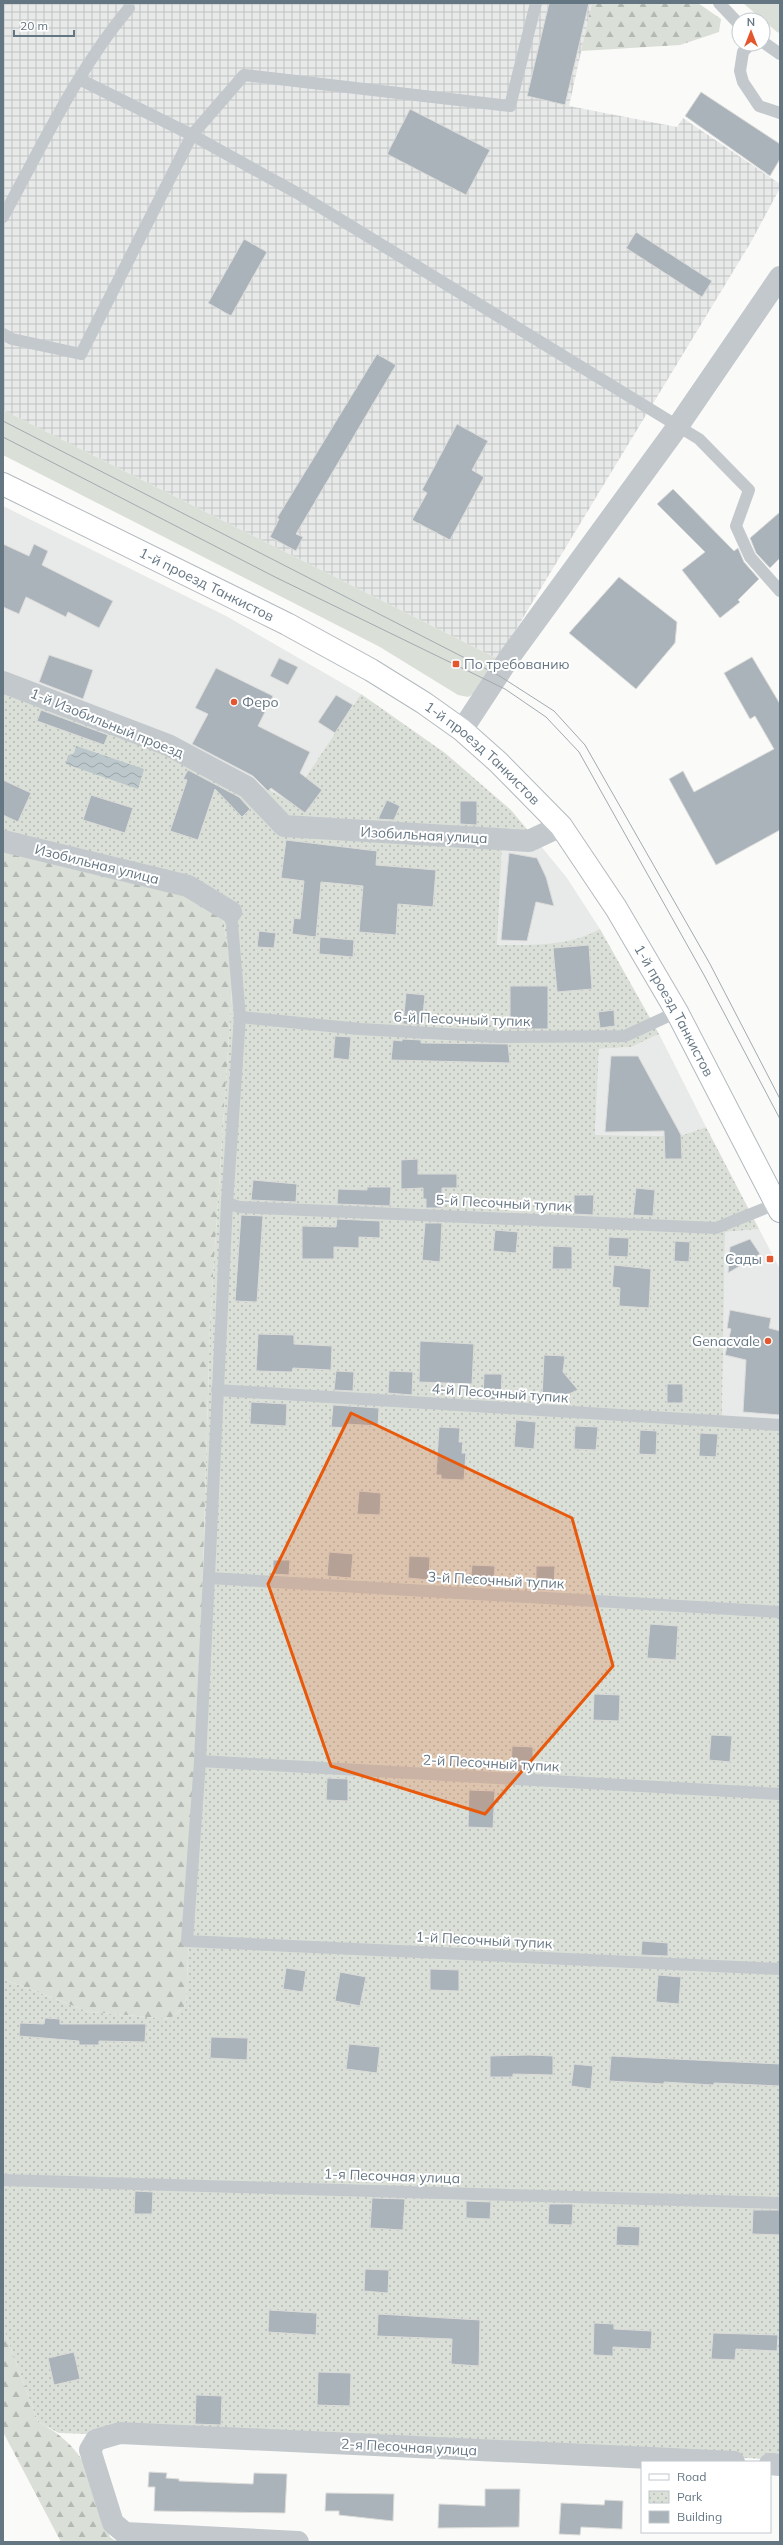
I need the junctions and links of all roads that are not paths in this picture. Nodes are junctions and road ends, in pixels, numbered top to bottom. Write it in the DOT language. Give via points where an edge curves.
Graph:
graph roads {
  1 [pos="536,3"];
  2 [pos="719,3"];
  3 [pos="129,8"];
  4 [pos="731,16"];
  5 [pos="771,48"];
  6 [pos="743,52"];
  7 [pos="780,54"];
  8 [pos="79,79"];
  9 [pos="780,113"];
  10 [pos="192,136"];
  11 [pos="3,217"];
  12 [pos="780,277"];
  13 [pos="3,334"];
  14 [pos="678,426"];
  15 [pos="3,484"];
  16 [pos="780,591"];
  17 [pos="3,682"];
  18 [pos="462,730"];
  19 [pos="284,826"];
  20 [pos="561,826"];
  21 [pos="3,841"];
  22 [pos="231,912"];
  23 [pos="677,1012"];
  24 [pos="240,1017"];
  25 [pos="227,1203"];
  26 [pos="778,1208"];
  27 [pos="218,1390"];
  28 [pos="780,1425"];
  29 [pos="210,1578"];
  30 [pos="780,1612"];
  31 [pos="200,1761"];
  32 [pos="780,1794"];
  33 [pos="780,1969"];
  34 [pos="3,2180"];
  35 [pos="780,2202"];
  36 [pos="712,2461"];
  37 [pos="298,2542"];
  1 -- 10 [label="lane" via="510,106 244,74"];
  2 -- 4 [label="lane"];
  3 -- 8 [label="lane" via="107,34"];
  5 -- 7 [label="lane"];
  6 -- 9 [label="lane" via="740,71 744,82 759,106"];
  8 -- 10 [label="lane"];
  8 -- 11 [label="lane"];
  10 -- 13 [label="lane" via="81,354 12,339"];
  10 -- 14 [label="lane" via="297,193"];
  12 -- 14 [label="street"];
  14 -- 16 [label="lane" via="699,439 749,490 736,526 750,557"];
  14 -- 18 [label="street" via="511,654"];
  15 -- 18 [label="main road, 1-й проезд Танкистов" via="287,624 371,670"];
  17 -- 19 [label="street, 1-й Изобильный проезд" via="168,744 247,787"];
  18 -- 20 [label="main road, 1-й проезд Танкистов" via="498,762"];
  19 -- 20 [label="street, Изобильная улица" via="529,841"];
  20 -- 23 [label="main road, 1-й проезд Танкистов" via="616,908"];
  21 -- 22 [label="street, Изобильная улица" via="188,886"];
  22 -- 24 [label="lane"];
  23 -- 24 [label="lane, 6-й Песочный тупик" via="625,1036 498,1037 360,1029"];
  23 -- 26 [label="main road, 1-й проезд Танкистов"];
  24 -- 25 [label="lane"];
  25 -- 26 [label="lane, 5-й Песочный тупик" via="238,1207 716,1228"];
  25 -- 27 [label="lane"];
  27 -- 28 [label="lane, 4-й Песочный тупик"];
  27 -- 29 [label="lane"];
  29 -- 30 [label="lane, 3-й Песочный тупик"];
  29 -- 31 [label="lane"];
  31 -- 32 [label="lane, 2-й Песочный тупик"];
  31 -- 33 [label="lane, 1-й Песочный тупик" via="187,1941"];
  34 -- 35 [label="lane, 1-я Песочная улица"];
  36 -- 37 [label="street, 2-я Песочная улица" via="120,2434 96,2440 90,2450 113,2523 125,2533"];
}
